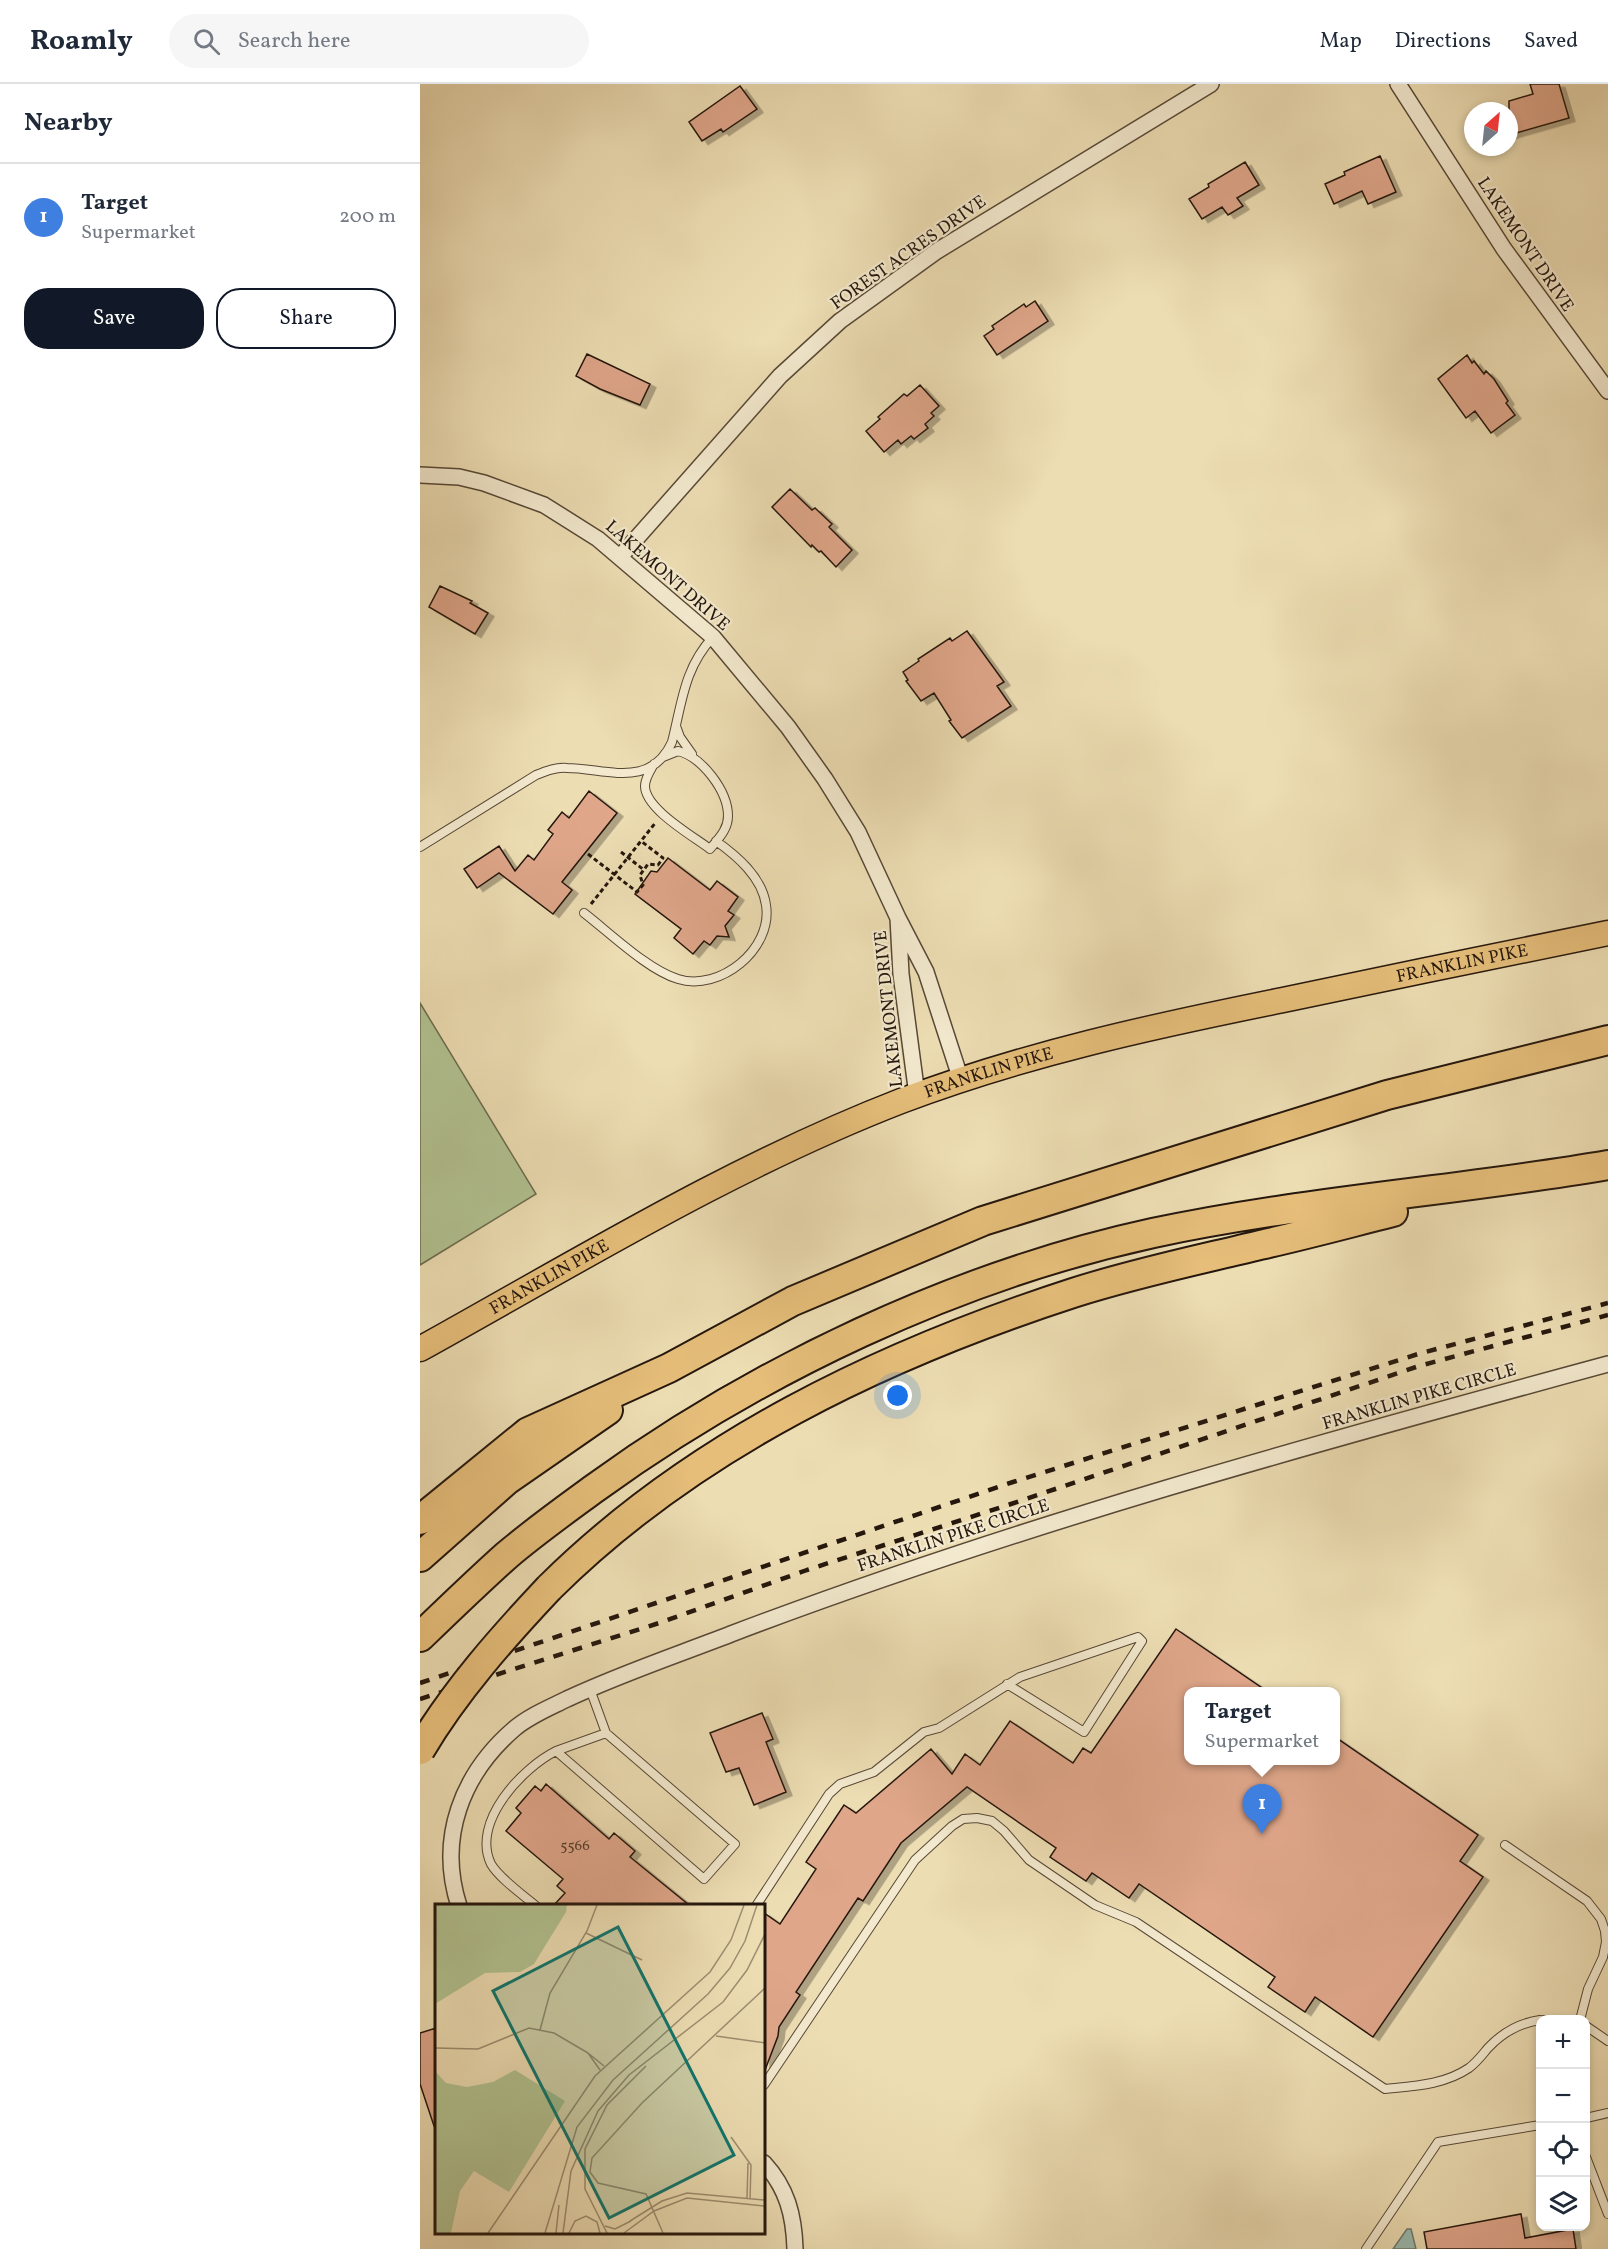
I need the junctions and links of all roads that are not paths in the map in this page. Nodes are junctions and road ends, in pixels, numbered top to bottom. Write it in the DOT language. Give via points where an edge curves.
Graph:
graph roads {
  1 [pos="1211,84"];
  2 [pos="1398,84"];
  3 [pos="1608,391"];
  4 [pos="420,475"];
  5 [pos="620,557"];
  6 [pos="713,637"];
  7 [pos="676,726"];
  8 [pos="662,758"];
  9 [pos="698,762"];
  10 [pos="654,764"];
  11 [pos="716,841"];
  12 [pos="420,847"];
  13 [pos="584,914"];
  14 [pos="897,918"];
  15 [pos="1608,933"];
  16 [pos="1608,1040"];
  17 [pos="961,1080"];
  18 [pos="917,1095"];
  19 [pos="1608,1165"];
  20 [pos="1519,1180"];
  21 [pos="420,1349"];
  22 [pos="1608,1364"];
  23 [pos="669,1368"];
  24 [pos="420,1520"];
  25 [pos="420,1557"];
  26 [pos="420,1637"];
  27 [pos="1007,1684"];
  28 [pos="590,1689"];
  29 [pos="606,1733"];
  30 [pos="420,1750"];
  31 [pos="556,1751"];
  32 [pos="1505,1845"];
  33 [pos="459,1904"];
  34 [pos="535,1904"];
  35 [pos="757,1904"];
  36 [pos="1581,2015"];
  37 [pos="1536,2021"];
  38 [pos="1590,2029"];
  39 [pos="1608,2041"];
  40 [pos="765,2084"];
  41 [pos="1608,2113"];
  42 [pos="1590,2117"];
  43 [pos="1536,2126"];
  44 [pos="765,2164"];
  45 [pos="1590,2167"];
  46 [pos="1608,2214"];
  47 [pos="795,2249"];
  48 [pos="1366,2249"];
  1 -- 5 [label="street, FOREST ACRES DRIVE" via="937,251 840,321 780,376"];
  2 -- 3 [label="street, LAKEMONT DRIVE" via="1504,249"];
  4 -- 5 [label="street, LAKEMONT DRIVE" via="459,477 544,505"];
  5 -- 6 [label="street, LAKEMONT DRIVE"];
  6 -- 7 [label="lane" via="691,668"];
  6 -- 14 [label="street, LAKEMONT DRIVE" via="788,727 825,779 858,832"];
  7 -- 8 [label="lane"];
  7 -- 9 [label="lane" via="684,745"];
  8 -- 9 [label="lane" via="678,751"];
  8 -- 10 [label="lane"];
  9 -- 11 [label="lane" via="725,798 727,825"];
  10 -- 11 [label="lane" via="645,787 651,802 710,849"];
  10 -- 12 [label="lane" via="624,774 569,767 536,775"];
  11 -- 13 [label="lane" via="752,874 766,904 758,942 727,972 699,982 673,977 652,966"];
  14 -- 17 [label="street, LAKEMONT DRIVE" via="926,972"];
  14 -- 18 [label="street, LAKEMONT DRIVE"];
  15 -- 17 [label="main road, FRANKLIN PIKE" via="1187,1019 1056,1051"];
  16 -- 23 [label="highway" via="1387,1095 983,1221 793,1301"];
  17 -- 18 [label="main road, FRANKLIN PIKE"];
  18 -- 21 [label="main road, FRANKLIN PIKE" via="810,1138 758,1164"];
  19 -- 20 [label="highway"];
  20 -- 26 [label="highway" via="1173,1229 1086,1250 959,1293 834,1346 716,1409 630,1463 507,1556"];
  20 -- 30 [label="highway, bridge" via="1155,1269 1074,1293 930,1345 838,1387 697,1468 589,1549 482,1663"];
  22 -- 28 [label="street, FRANKLIN PIKE CIRCLE" via="1112,1503 841,1593"];
  23 -- 24 [label="highway" via="528,1432"];
  23 -- 25 [label="highway" via="507,1479"];
  27 -- 27 [label="lane" via="1138,1637 1142,1641 1084,1732"];
  27 -- 35 [label="lane" via="939,1728 924,1732 874,1772 840,1784 829,1794"];
  28 -- 29 [label="lane"];
  28 -- 33 [label="street, FRANKLIN PIKE CIRCLE" via="518,1726 485,1758 471,1780 461,1800 451,1845"];
  29 -- 31 [label="lane"];
  29 -- 31 [label="lane" via="735,1844 704,1879"];
  31 -- 34 [label="lane" via="536,1762 504,1796 488,1836 487,1849 497,1872"];
  32 -- 36 [label="lane" via="1587,1901 1601,1919 1606,1942 1603,1957"];
  37 -- 40 [label="lane" via="1509,2030 1459,2074 1428,2085 1385,2089 1136,1923 1095,1905 1029,1860 992,1821 970,1817 952,1826 915,1860"];
  38 -- 39 [label="lane"];
  41 -- 42 [label="lane"];
  43 -- 48 [label="lane" via="1437,2142"];
  44 -- 47 [label="street" via="788,2200"];
  45 -- 46 [label="lane"];
}
